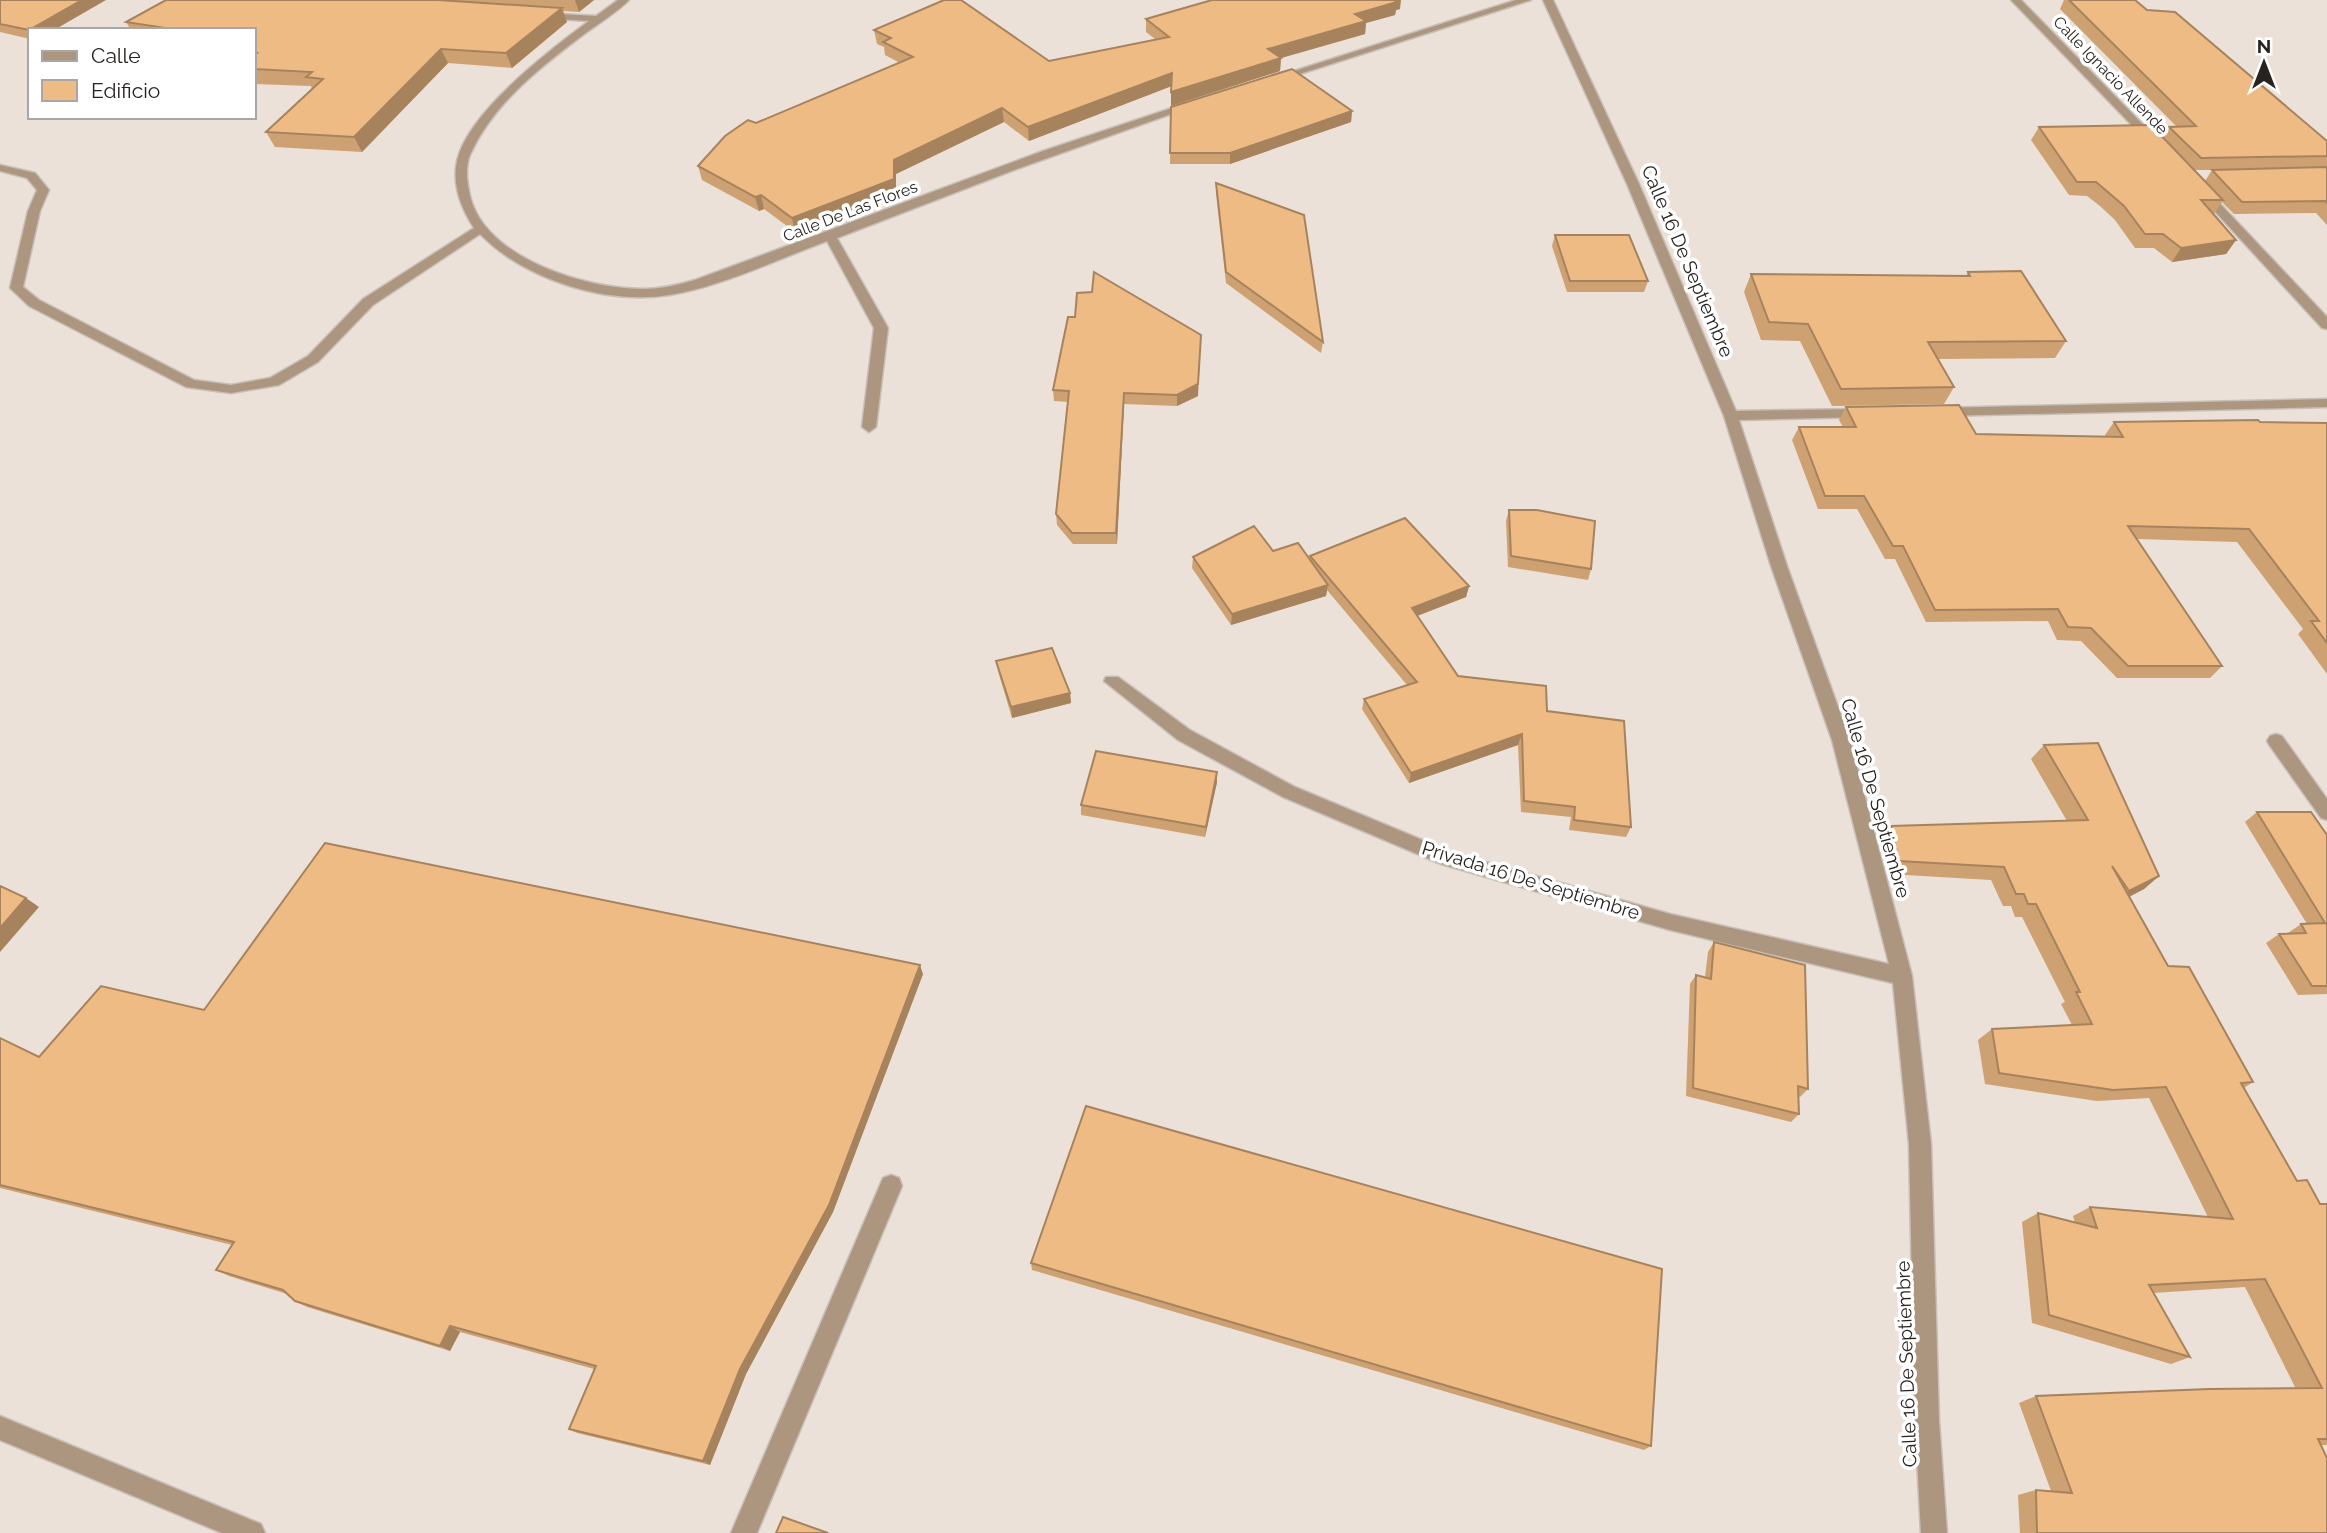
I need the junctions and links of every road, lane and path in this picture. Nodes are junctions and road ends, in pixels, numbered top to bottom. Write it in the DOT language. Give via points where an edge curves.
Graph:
graph roads {
  1 [pos="624,0"];
  2 [pos="1526,0"];
  3 [pos="1548,0"];
  4 [pos="2016,0"];
  5 [pos="529,15"];
  6 [pos="599,19"];
  7 [pos="1267,82"];
  8 [pos="1203,102"];
  9 [pos="2160,148"];
  10 [pos="0,168"];
  11 [pos="2198,187"];
  12 [pos="480,229"];
  13 [pos="831,237"];
  14 [pos="2327,325"];
  15 [pos="2327,403"];
  16 [pos="1925,412"];
  17 [pos="1883,413"];
  18 [pos="1731,416"];
  19 [pos="869,427"];
  20 [pos="1112,681"];
  21 [pos="2276,741"];
  22 [pos="2327,813"];
  23 [pos="1902,976"];
  24 [pos="891,1186"];
  25 [pos="0,1428"];
  26 [pos="252,1533"];
  27 [pos="744,1533"];
  28 [pos="1934,1533"];
  1 -- 6 [label="street, Calle De Las Flores"];
  2 -- 7 [label="street"];
  3 -- 18 [label="street, Calle 16 De Septiembre" via="1633,184"];
  4 -- 9 [label="street, Calle Ignacio Allende"];
  5 -- 6 [label="street"];
  6 -- 12 [label="street, Calle De Las Flores" via="491,111 463,158 461,188 471,219"];
  8 -- 13 [label="street, Calle De Las Flores" via="1100,134"];
  10 -- 12 [label="street" via="31,175 44,190 34,211 16,288 34,303 191,384 231,389 274,382 313,359 368,302"];
  11 -- 14 [label="street"];
  12 -- 13 [label="street, Calle De Las Flores" via="506,254 604,291 667,291"];
  13 -- 19 [label="street" via="881,328"];
  15 -- 16 [label="street"];
  17 -- 18 [label="street"];
  18 -- 23 [label="street, Calle 16 De Septiembre" via="1841,740"];
  20 -- 23 [label="street, Privada 16 De Septiembre" via="1184,735 1289,792 1448,859 1670,922"];
  21 -- 22 [label="street"];
  23 -- 28 [label="street, Calle 16 De Septiembre" via="1920,1144"];
  24 -- 27 [label="street"];
  25 -- 26 [label="street"];
}
